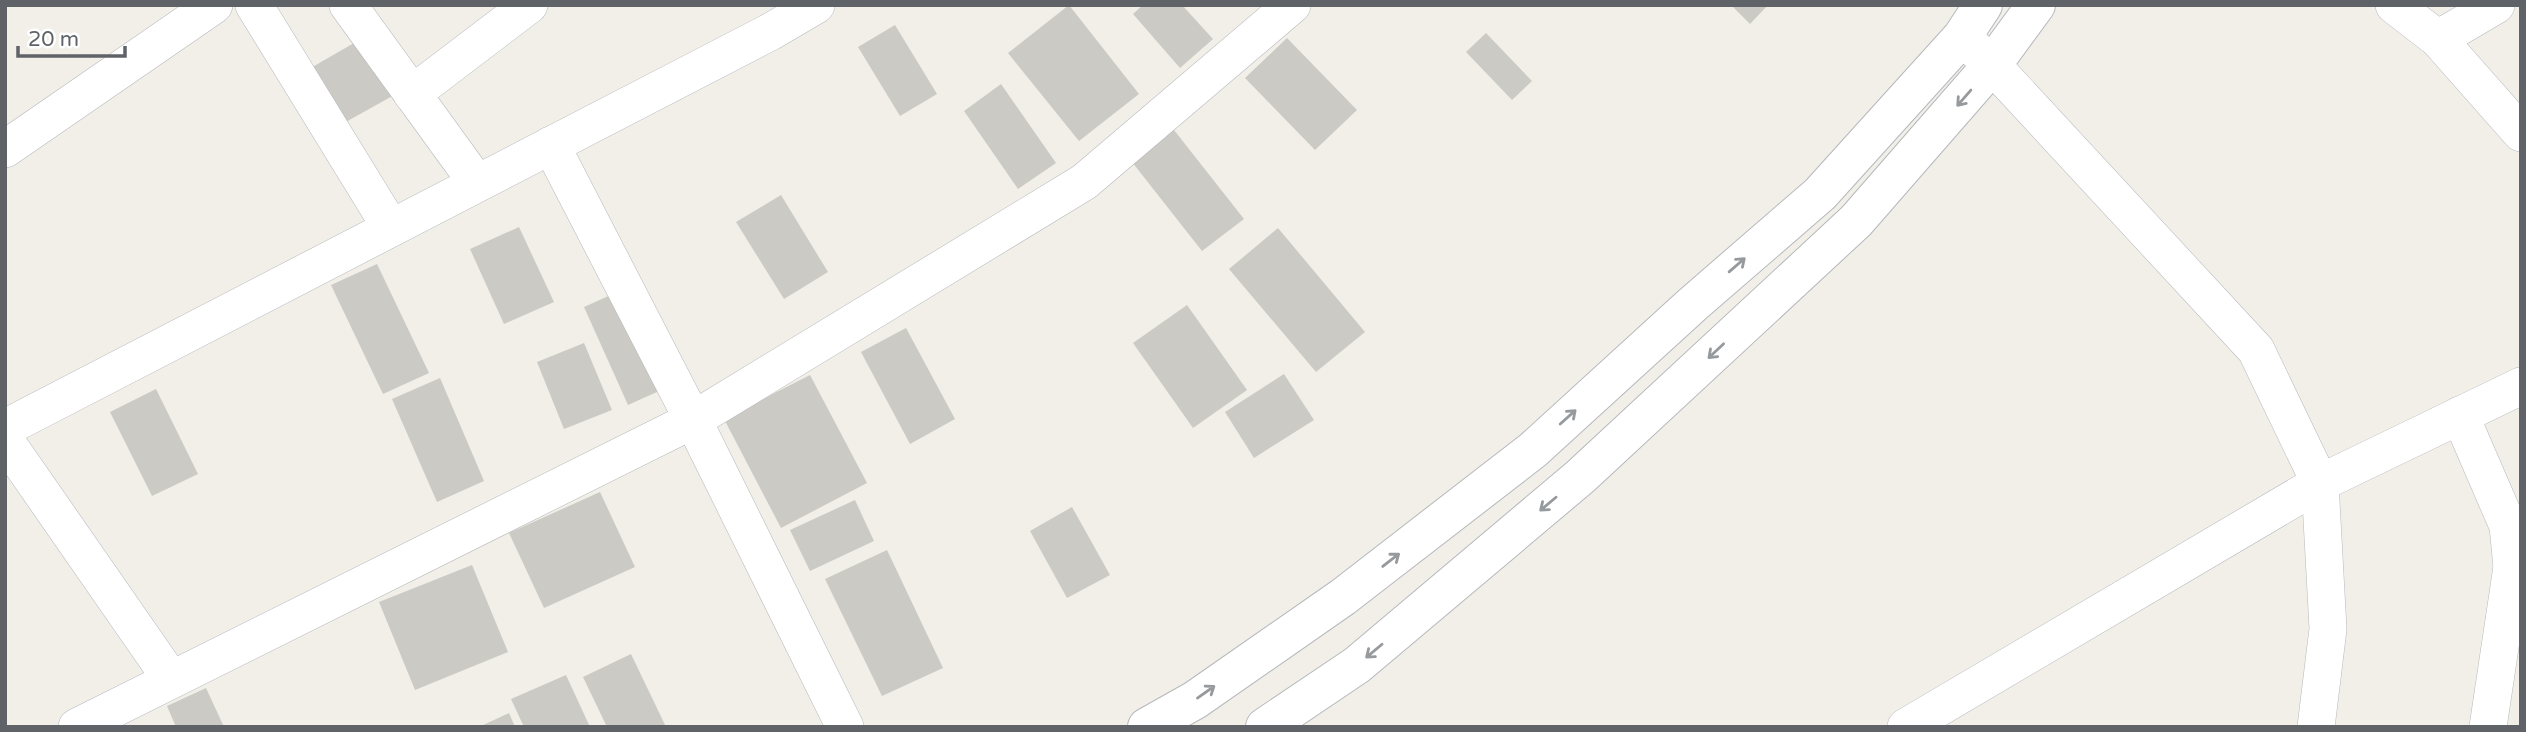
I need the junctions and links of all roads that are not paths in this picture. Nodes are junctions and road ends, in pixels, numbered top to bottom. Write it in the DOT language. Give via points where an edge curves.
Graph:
graph roads {
  1 [pos="214,5"];
  2 [pos="254,5"];
  3 [pos="529,5"];
  4 [pos="816,5"];
  5 [pos="1292,5"];
  6 [pos="1983,5"];
  7 [pos="2036,5"];
  8 [pos="2394,5"];
  9 [pos="2496,5"];
  10 [pos="362,10"];
  11 [pos="761,19"];
  12 [pos="1962,37"];
  13 [pos="2438,39"];
  14 [pos="1992,65"];
  15 [pos="412,94"];
  16 [pos="2521,133"];
  17 [pos="551,145"];
  18 [pos="5,149"];
  19 [pos="477,184"];
  20 [pos="391,228"];
  21 [pos="2521,386"];
  22 [pos="2460,415"];
  23 [pos="693,420"];
  24 [pos="5,428"];
  25 [pos="5,440"];
  26 [pos="2320,483"];
  27 [pos="2516,559"];
  28 [pos="171,679"];
  29 [pos="2508,689"];
  30 [pos="1921,723"];
  31 [pos="77,727"];
  32 [pos="845,727"];
  33 [pos="1147,727"];
  34 [pos="1265,727"];
  35 [pos="2316,727"];
  36 [pos="2488,727"];
  1 -- 18 [label="street"];
  2 -- 20 [label="street"];
  3 -- 15 [label="street"];
  4 -- 11 [label="street"];
  5 -- 23 [label="street" via="1084,182"];
  6 -- 12 [label="street"];
  7 -- 14 [label="street"];
  8 -- 13 [label="street"];
  9 -- 13 [label="street"];
  10 -- 15 [label="street"];
  11 -- 17 [label="street"];
  12 -- 14 [label="street"];
  33 -- 12 [label="street, one-way" via="1195,700 1343,597 1533,450 1820,194"];
  13 -- 16 [label="street"];
  14 -- 26 [label="street" via="2256,350"];
  14 -- 34 [label="street, one-way" via="1856,221 1580,477 1357,664"];
  15 -- 19 [label="street"];
  17 -- 19 [label="street"];
  17 -- 23 [label="street"];
  19 -- 20 [label="street"];
  20 -- 24 [label="street"];
  21 -- 22 [label="street"];
  22 -- 26 [label="street"];
  22 -- 27 [label="street" via="2508,526"];
  23 -- 28 [label="street"];
  23 -- 32 [label="street"];
  25 -- 28 [label="street"];
  26 -- 30 [label="street"];
  26 -- 35 [label="street" via="2328,629"];
  27 -- 29 [label="street"];
  28 -- 31 [label="street"];
  29 -- 36 [label="street"];
}
